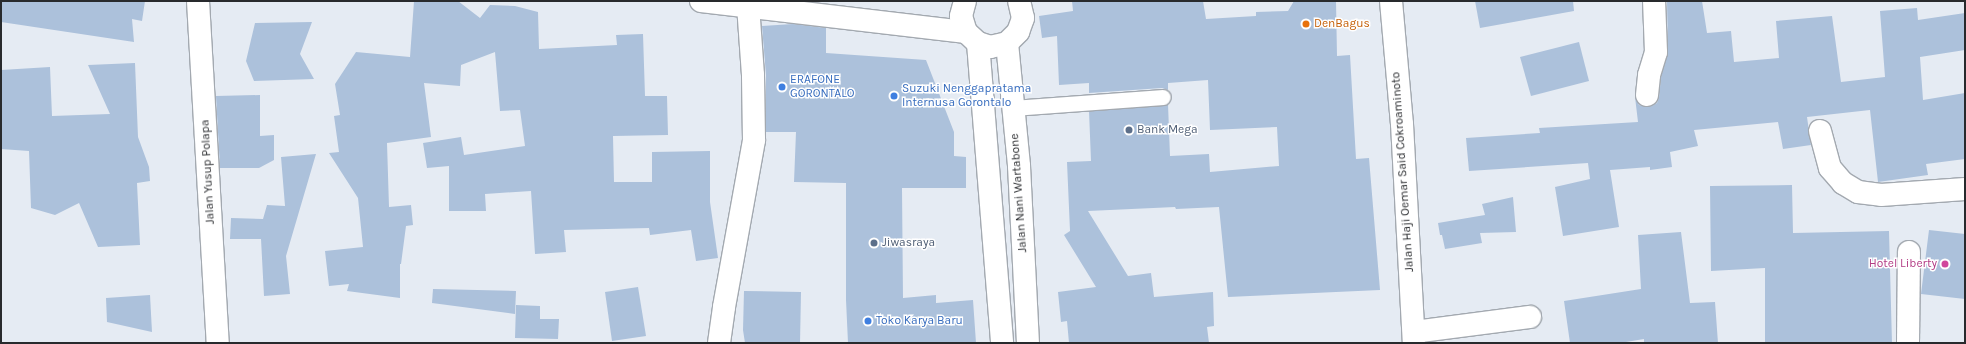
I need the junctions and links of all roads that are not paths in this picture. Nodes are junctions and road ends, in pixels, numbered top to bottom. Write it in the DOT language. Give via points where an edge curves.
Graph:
graph roads {
  1 [pos="198,1"];
  2 [pos="701,1"];
  3 [pos="965,1"];
  4 [pos="1020,1"];
  5 [pos="1391,1"];
  6 [pos="1654,1"];
  7 [pos="748,6"];
  8 [pos="972,38"];
  9 [pos="1007,43"];
  10 [pos="1647,95"];
  11 [pos="1163,97"];
  12 [pos="1013,108"];
  13 [pos="1820,131"];
  14 [pos="1965,189"];
  15 [pos="1909,252"];
  16 [pos="1530,317"];
  17 [pos="1414,337"];
  18 [pos="218,343"];
  19 [pos="719,343"];
  20 [pos="1002,343"];
  21 [pos="1028,343"];
  22 [pos="1908,343"];
  1 -- 18 [label="main road, Jalan Yusup Polapa"];
  2 -- 7 [label="main road"];
  3 -- 8 [label="main road" via="961,16"];
  4 -- 9 [label="main road" via="1023,13 1021,28"];
  5 -- 17 [label="main road, Jalan Haji Oemar Said Cokroaminoto" via="1402,124"];
  6 -- 10 [label="main road" via="1656,52 1649,75"];
  7 -- 8 [label="main road"];
  7 -- 19 [label="main road" via="754,83 754,140"];
  8 -- 9 [label="main road" via="990,46"];
  8 -- 20 [label="main road"];
  9 -- 12 [label="main road, Jalan Nani Wartabone"];
  11 -- 12 [label="lane"];
  12 -- 21 [label="main road, Jalan Nani Wartabone" via="1019,166"];
  13 -- 14 [label="main road" via="1830,168 1843,183 1858,192 1881,195"];
  15 -- 22 [label="main road"];
  16 -- 17 [label="main road"];
}
